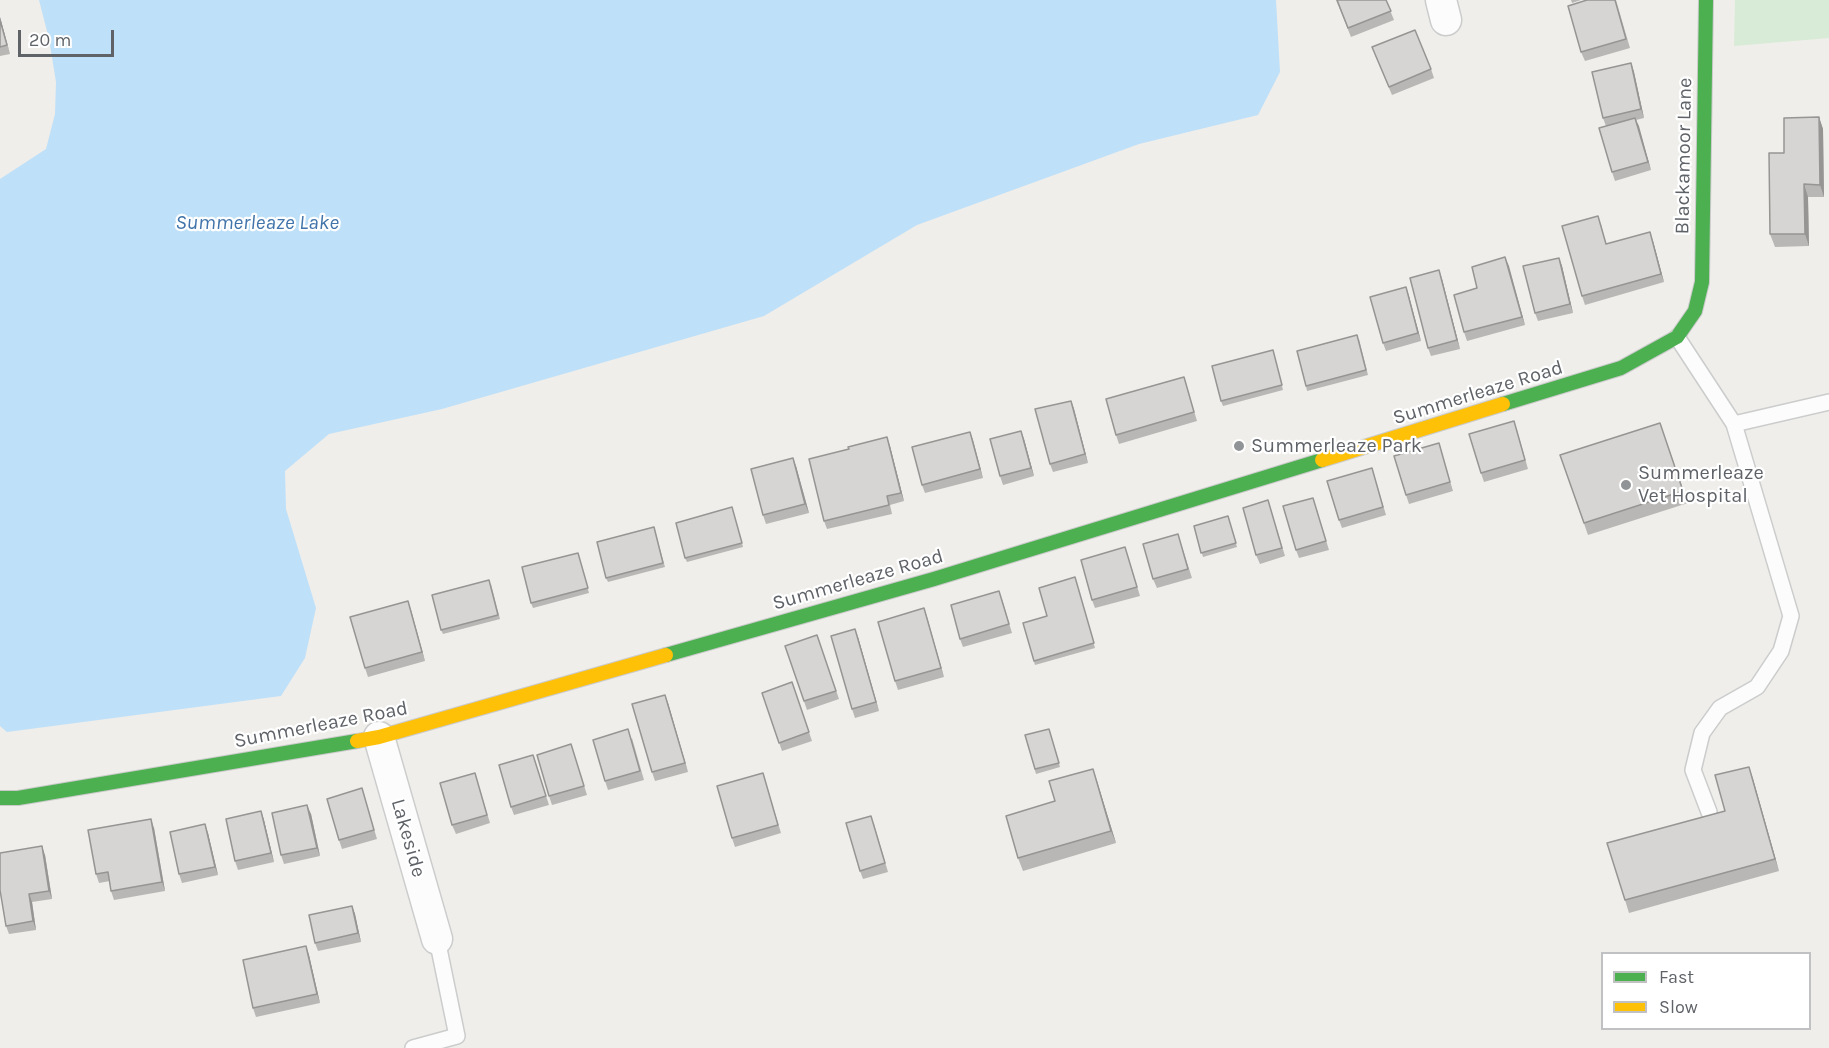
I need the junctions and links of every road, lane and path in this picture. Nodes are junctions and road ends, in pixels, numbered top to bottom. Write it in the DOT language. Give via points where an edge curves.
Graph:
graph roads {
  1 [pos="1706,0"];
  2 [pos="1695,311"];
  3 [pos="1677,337"];
  4 [pos="1829,402"];
  5 [pos="1734,424"];
  6 [pos="379,737"];
  7 [pos="0,798"];
  8 [pos="1709,812"];
  9 [pos="436,939"];
  10 [pos="414,1048"];
  1 -- 2 [label="street, Blackamoor Lane" via="1702,282"];
  2 -- 3 [label="street, Summerleaze Road"];
  3 -- 5 [label="lane"];
  3 -- 6 [label="street, Summerleaze Road" via="1621,368 1527,398 934,579"];
  4 -- 5 [label="lane"];
  5 -- 8 [label="lane" via="1791,616 1781,651 1757,687 1720,708 1702,733 1693,770"];
  6 -- 7 [label="street, Summerleaze Road"];
  6 -- 9 [label="street, Lakeside"];
  9 -- 10 [label="lane" via="457,1036"];
}
